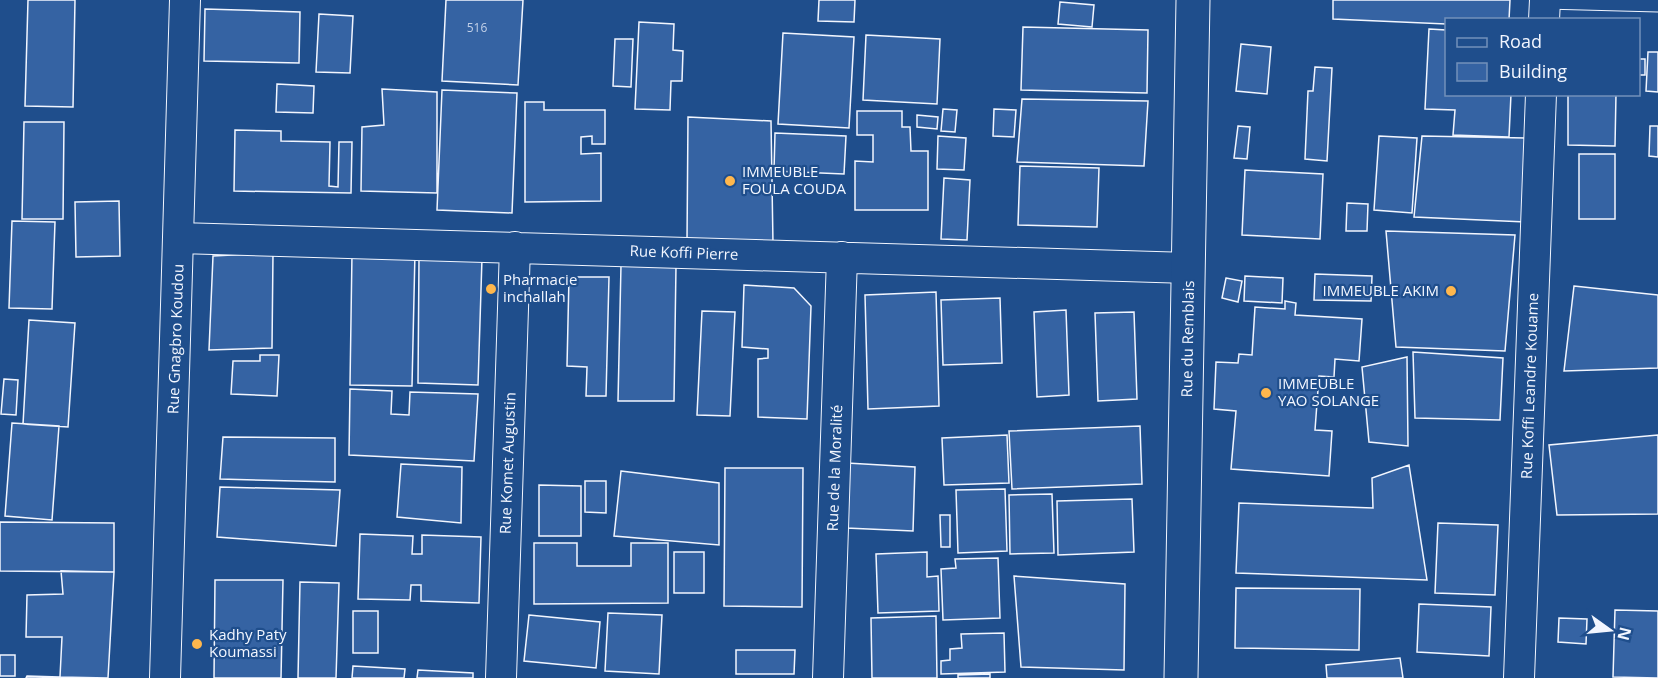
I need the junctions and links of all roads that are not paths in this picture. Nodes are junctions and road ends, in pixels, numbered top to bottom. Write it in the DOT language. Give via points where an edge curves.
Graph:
graph roads {
  1 [pos="184,0"];
  2 [pos="1193,0"];
  3 [pos="1658,4"];
  4 [pos="1544,7"];
  5 [pos="1541,96"];
  6 [pos="179,238"];
  7 [pos="515,247"];
  8 [pos="842,257"];
  9 [pos="1189,268"];
  10 [pos="165,678"];
  11 [pos="501,678"];
  12 [pos="828,678"];
  13 [pos="1180,678"];
  14 [pos="1519,678"];
  1 -- 6 [label="street, Rue Gnagbro Koudou"];
  2 -- 9 [label="street, Rue du Remblais"];
  3 -- 4 [label="lane"];
  5 -- 14 [label="street, Rue Koffi Leandre Kouame"];
  6 -- 7 [label="street, Rue Koffi Pierre"];
  6 -- 10 [label="street, Rue Gnagbro Koudou"];
  7 -- 8 [label="street, Rue Koffi Pierre"];
  7 -- 11 [label="street, Rue Komet Augustin"];
  8 -- 9 [label="street, Rue Koffi Pierre"];
  8 -- 12 [label="street, Rue de la Moralité"];
  9 -- 13 [label="street, Rue du Remblais"];
}
